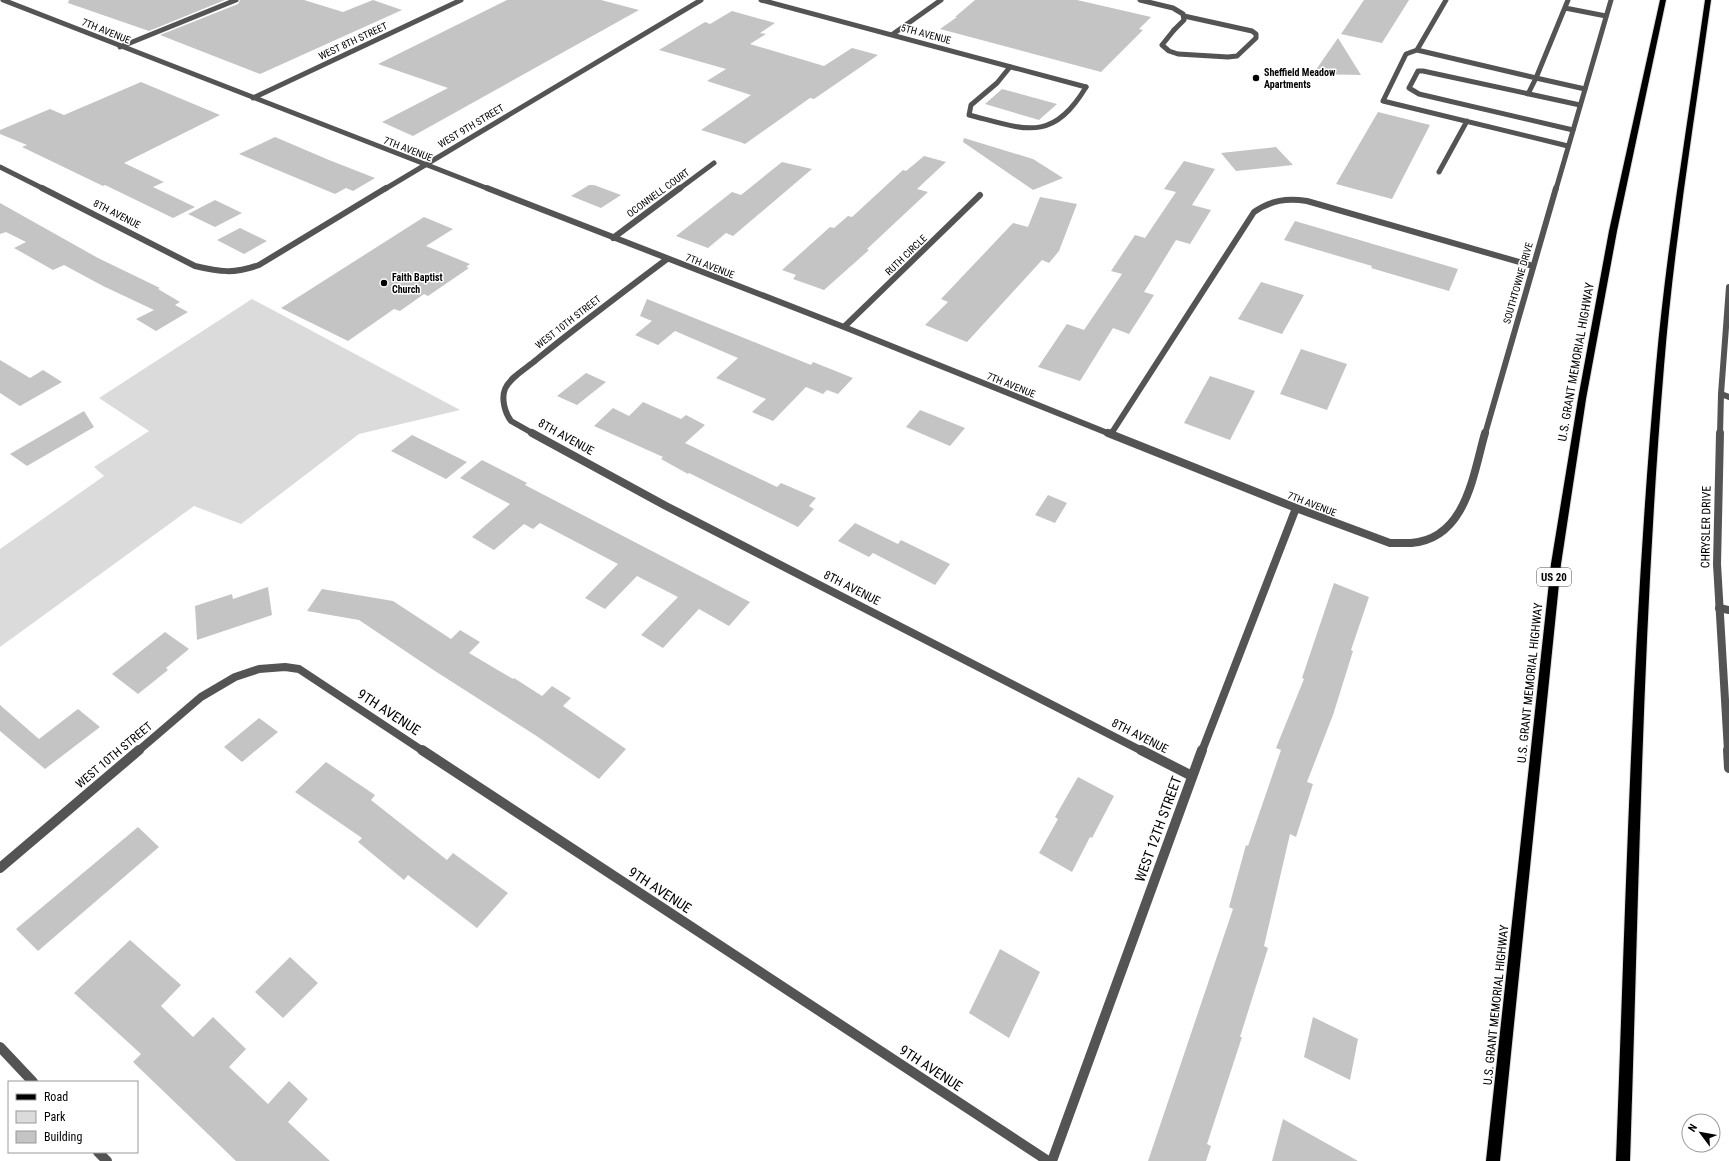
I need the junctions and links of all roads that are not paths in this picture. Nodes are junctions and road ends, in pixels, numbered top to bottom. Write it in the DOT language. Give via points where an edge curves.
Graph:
graph roads {
  1 [pos="2,0"];
  2 [pos="236,0"];
  3 [pos="461,0"];
  4 [pos="702,0"];
  5 [pos="761,0"];
  6 [pos="941,0"];
  7 [pos="1140,0"];
  8 [pos="1446,0"];
  9 [pos="1568,0"];
  10 [pos="1611,0"];
  11 [pos="1663,0"];
  12 [pos="1702,0"];
  13 [pos="1708,0"];
  14 [pos="1565,8"];
  15 [pos="1184,16"];
  16 [pos="1606,16"];
  17 [pos="1705,19"];
  18 [pos="893,34"];
  19 [pos="120,47"];
  20 [pos="1417,50"];
  21 [pos="1010,67"];
  22 [pos="1536,78"];
  23 [pos="1585,89"];
  24 [pos="1528,94"];
  25 [pos="253,98"];
  26 [pos="1580,105"];
  27 [pos="1467,121"];
  28 [pos="1573,130"];
  29 [pos="1568,146"];
  30 [pos="714,163"];
  31 [pos="424,164"];
  32 [pos="0,167"];
  33 [pos="1439,172"];
  34 [pos="980,194"];
  35 [pos="613,238"];
  36 [pos="667,259"];
  37 [pos="1533,266"];
  38 [pos="227,272"];
  39 [pos="1729,287"];
  40 [pos="844,327"];
  41 [pos="1721,394"];
  42 [pos="1729,397"];
  43 [pos="505,415"];
  44 [pos="1111,434"];
  45 [pos="1296,508"];
  46 [pos="1411,543"];
  47 [pos="1719,608"];
  48 [pos="1729,610"];
  49 [pos="250,670"];
  50 [pos="1729,768"];
  51 [pos="1192,776"];
  52 [pos="0,868"];
  53 [pos="0,1047"];
  54 [pos="32,1081"];
  55 [pos="99,1153"];
  56 [pos="107,1161"];
  57 [pos="1048,1161"];
  58 [pos="1052,1161"];
  59 [pos="1493,1161"];
  60 [pos="1623,1161"];
  1 -- 19 [label="street, 7TH AVENUE"];
  2 -- 19 [label="street"];
  3 -- 25 [label="street, WEST 8TH STREET"];
  4 -- 31 [label="street, WEST 9TH STREET"];
  5 -- 18 [label="street, 5TH AVENUE"];
  6 -- 18 [label="street"];
  7 -- 15 [label="street" via="1173,8"];
  8 -- 20 [label="street"];
  9 -- 14 [label="street"];
  10 -- 16 [label="street, SOUTHTOWNE DRIVE"];
  11 -- 59 [label="main road, U.S. GRANT MEMORIAL HIGHWAY / US 20" via="1613,231 1582,399 1556,564"];
  12 -- 17 [label="main road"];
  13 -- 17 [label="main road"];
  14 -- 16 [label="street"];
  14 -- 22 [label="street"];
  15 -- 15 [label="street" via="1184,20 1162,45 1169,51 1187,56 1237,56 1256,38 1252,31"];
  16 -- 23 [label="street, SOUTHTOWNE DRIVE"];
  17 -- 60 [label="main road" via="1660,363 1644,574"];
  18 -- 21 [label="street, 5TH AVENUE"];
  19 -- 25 [label="street, 7TH AVENUE"];
  20 -- 22 [label="street"];
  20 -- 27 [label="street" via="1406,54 1383,101"];
  21 -- 21 [label="street, 5TH AVENUE" via="971,104 969,115 1030,129 1044,129 1061,120 1086,87"];
  22 -- 23 [label="street"];
  22 -- 24 [label="street"];
  23 -- 26 [label="street, SOUTHTOWNE DRIVE"];
  24 -- 26 [label="street"];
  24 -- 28 [label="street" via="1423,71 1418,71 1409,88 1419,94"];
  25 -- 31 [label="street, 7TH AVENUE"];
  26 -- 28 [label="street, SOUTHTOWNE DRIVE"];
  27 -- 29 [label="street"];
  27 -- 33 [label="street"];
  28 -- 29 [label="street, SOUTHTOWNE DRIVE"];
  29 -- 37 [label="street, SOUTHTOWNE DRIVE"];
  30 -- 35 [label="street, OCONNELL COURT"];
  31 -- 35 [label="street, 7TH AVENUE"];
  31 -- 38 [label="street, WEST 9TH STREET" via="282,252 248,269"];
  32 -- 38 [label="street, 8TH AVENUE" via="195,266"];
  34 -- 40 [label="street, RUTH CIRCLE"];
  35 -- 36 [label="street, 7TH AVENUE"];
  36 -- 40 [label="street, 7TH AVENUE"];
  36 -- 43 [label="street, WEST 10TH STREET" via="516,377 506,388"];
  37 -- 44 [label="street" via="1307,201 1291,199 1270,202 1254,212"];
  37 -- 46 [label="street, SOUTHTOWNE DRIVE" via="1466,498 1452,524 1439,535"];
  39 -- 41 [label="street, CHRYSLER DRIVE"];
  40 -- 44 [label="street, 7TH AVENUE"];
  41 -- 42 [label="street"];
  41 -- 47 [label="street, CHRYSLER DRIVE" via="1717,564"];
  43 -- 51 [label="street, 8TH AVENUE" via="666,506"];
  44 -- 45 [label="street, 7TH AVENUE"];
  45 -- 46 [label="street, 7TH AVENUE" via="1390,543"];
  45 -- 51 [label="street, WEST 12TH STREET"];
  47 -- 48 [label="street"];
  47 -- 50 [label="street, CHRYSLER DRIVE"];
  49 -- 52 [label="street, WEST 10TH STREET" via="226,680 201,697"];
  49 -- 57 [label="street, 9TH AVENUE" via="286,666 299,669"];
  51 -- 58 [label="street, WEST 12TH STREET"];
  53 -- 54 [label="street"];
  55 -- 56 [label="street"];
}
